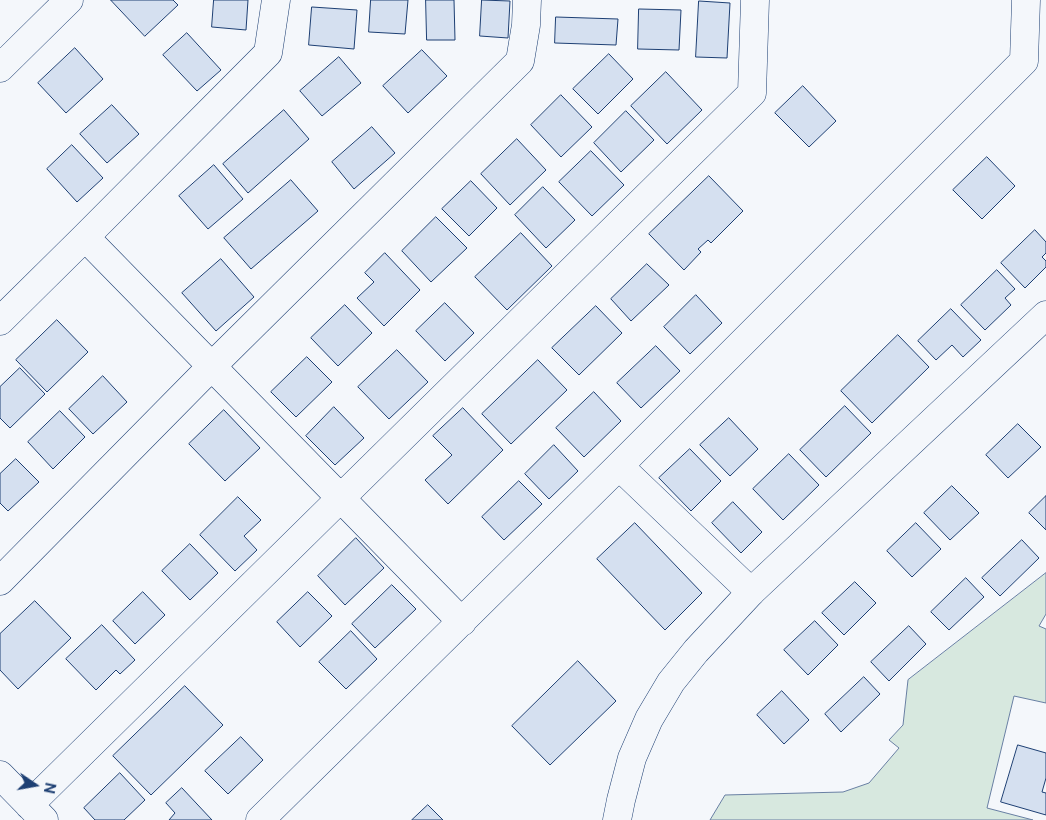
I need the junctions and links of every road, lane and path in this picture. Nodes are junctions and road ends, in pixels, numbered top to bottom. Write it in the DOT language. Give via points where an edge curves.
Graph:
graph roads {
  1 [pos="69,0"];
  2 [pos="276,0"];
  3 [pos="527,0"];
  4 [pos="754,0"];
  5 [pos="1026,0"];
  6 [pos="0,68"];
  7 [pos="85,237"];
  8 [pos="1046,315"];
  9 [pos="0,321"];
  10 [pos="212,366"];
  11 [pos="619,466"];
  12 [pos="340,498"];
  13 [pos="0,581"];
  14 [pos="751,592"];
  15 [pos="462,622"];
  16 [pos="0,774"];
  17 [pos="36,813"];
  18 [pos="260,820"];
  19 [pos="617,820"];
  1 -- 6 [label="street"];
  2 -- 7 [label="street" via="268,53"];
  3 -- 10 [label="street" via="520,61"];
  4 -- 12 [label="street" via="752,93"];
  5 -- 11 [label="street" via="1024,61"];
  7 -- 9 [label="street"];
  7 -- 10 [label="street"];
  8 -- 14 [label="street"];
  10 -- 12 [label="street"];
  10 -- 13 [label="street"];
  11 -- 14 [label="street"];
  11 -- 15 [label="street"];
  12 -- 15 [label="street"];
  12 -- 17 [label="street"];
  14 -- 19 [label="street" via="671,682 649,719 632,758"];
  15 -- 18 [label="street"];
  16 -- 17 [label="street"];
}
